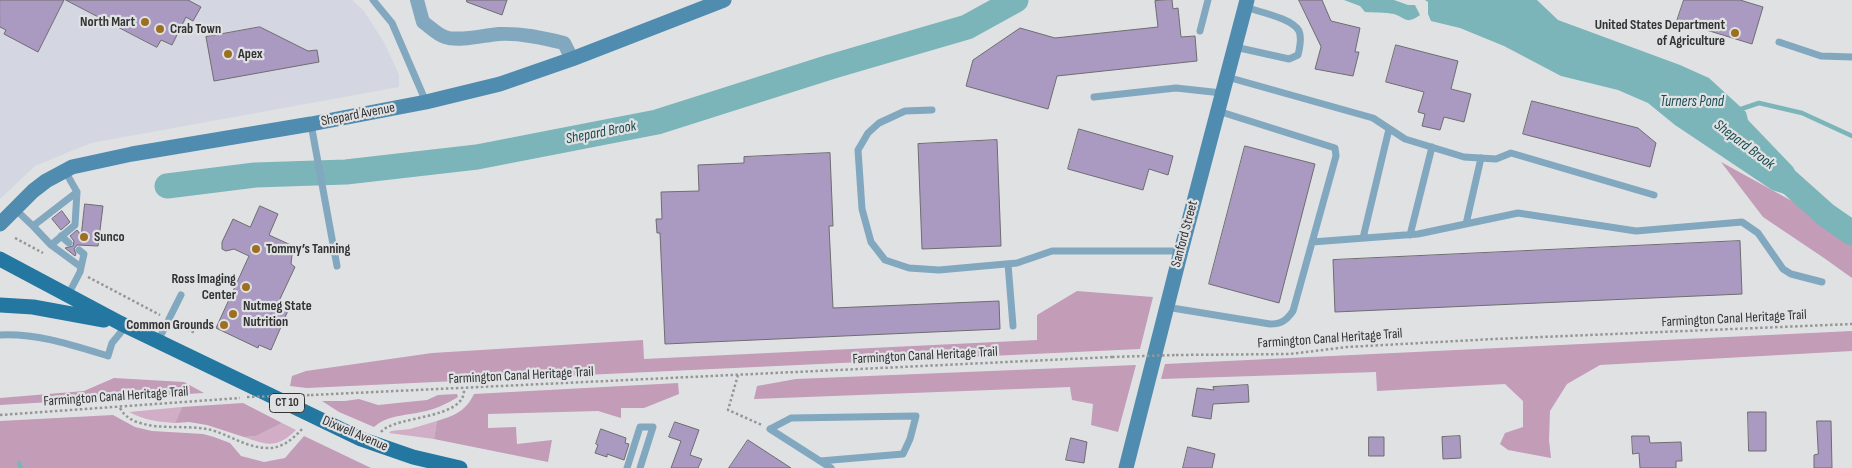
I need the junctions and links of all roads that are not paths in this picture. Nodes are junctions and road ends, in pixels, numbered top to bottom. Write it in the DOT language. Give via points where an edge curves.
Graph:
graph roads {
  1 [pos="373,0"];
  2 [pos="417,0"];
  3 [pos="724,0"];
  4 [pos="1208,0"];
  5 [pos="1246,4"];
  6 [pos="1200,31"];
  7 [pos="1779,42"];
  8 [pos="1234,46"];
  9 [pos="1852,57"];
  10 [pos="572,59"];
  11 [pos="1226,77"];
  12 [pos="1222,93"];
  13 [pos="1094,97"];
  14 [pos="426,102"];
  15 [pos="932,110"];
  16 [pos="1217,111"];
  17 [pos="311,124"];
  18 [pos="1389,129"];
  19 [pos="1432,147"];
  20 [pos="1481,158"];
  21 [pos="65,170"];
  22 [pos="77,192"];
  23 [pos="1654,195"];
  24 [pos="15,208"];
  25 [pos="0,224"];
  26 [pos="1466,224"];
  27 [pos="32,226"];
  28 [pos="1410,235"];
  29 [pos="61,236"];
  30 [pos="1363,238"];
  31 [pos="1312,242"];
  32 [pos="69,243"];
  33 [pos="51,245"];
  34 [pos="79,250"];
  35 [pos="1180,251"];
  36 [pos="0,259"];
  37 [pos="1008,264"];
  38 [pos="338,266"];
  39 [pos="80,270"];
  40 [pos="1822,282"];
  41 [pos="68,295"];
  42 [pos="181,296"];
  43 [pos="0,305"];
  44 [pos="1166,307"];
  45 [pos="123,324"];
  46 [pos="1013,326"];
  47 [pos="0,335"];
  48 [pos="158,341"];
  49 [pos="820,461"];
  50 [pos="460,468"];
  51 [pos="626,468"];
  52 [pos="640,468"];
  53 [pos="831,468"];
  54 [pos="1126,468"];
  1 -- 14 [label="lane" via="392,23"];
  2 -- 10 [label="street" via="423,22 446,37 476,38 500,34 547,39 564,43"];
  3 -- 10 [label="main road, Shepard Avenue"];
  4 -- 6 [label="lane"];
  5 -- 8 [label="main road, Sanford Street"];
  5 -- 8 [label="lane" via="1290,22 1299,31 1298,55 1290,59"];
  7 -- 9 [label="lane" via="1820,56"];
  8 -- 11 [label="main road, Sanford Street"];
  10 -- 14 [label="main road, Shepard Avenue" via="500,84"];
  11 -- 12 [label="main road, Sanford Street"];
  11 -- 18 [label="lane" via="1373,118"];
  12 -- 13 [label="lane" via="1176,88"];
  12 -- 16 [label="main road, Sanford Street"];
  14 -- 17 [label="main road, Shepard Avenue"];
  15 -- 37 [label="lane" via="905,111 879,123 868,133 858,150 862,209 871,242 884,260 909,268 939,270"];
  16 -- 31 [label="lane" via="1335,148 1336,156"];
  16 -- 35 [label="main road, Sanford Street"];
  17 -- 21 [label="main road, Shepard Avenue" via="132,154"];
  17 -- 38 [label="lane"];
  18 -- 19 [label="lane" via="1404,139"];
  18 -- 30 [label="lane"];
  19 -- 20 [label="lane" via="1464,157"];
  19 -- 28 [label="lane"];
  20 -- 23 [label="lane" via="1496,159 1511,153"];
  20 -- 26 [label="lane"];
  21 -- 22 [label="lane"];
  21 -- 24 [label="main road, Shepard Avenue" via="46,181"];
  22 -- 27 [label="lane"];
  22 -- 29 [label="lane" via="75,225"];
  24 -- 25 [label="main road, Shepard Avenue"];
  24 -- 27 [label="lane"];
  26 -- 28 [label="lane"];
  26 -- 40 [label="lane" via="1518,213 1636,231 1742,222 1758,233 1783,269"];
  27 -- 33 [label="lane"];
  28 -- 30 [label="lane"];
  29 -- 32 [label="lane"];
  29 -- 33 [label="lane"];
  30 -- 31 [label="lane"];
  31 -- 44 [label="lane" via="1293,311 1281,324"];
  33 -- 39 [label="lane"];
  34 -- 39 [label="lane" via="84,254"];
  35 -- 37 [label="lane" via="1052,251"];
  35 -- 44 [label="main road, Sanford Street"];
  36 -- 41 [label="main road, Dixwell Avenue / CT 10"];
  37 -- 46 [label="lane"];
  39 -- 41 [label="lane"];
  41 -- 45 [label="main road, Dixwell Avenue / CT 10"];
  42 -- 48 [label="lane"];
  43 -- 45 [label="main road, Dixwell Avenue / CT 10" via="33,307"];
  44 -- 54 [label="main road, Sanford Street"];
  45 -- 47 [label="lane" via="108,356 24,334"];
  45 -- 48 [label="main road, Dixwell Avenue / CT 10"];
  48 -- 50 [label="main road, Dixwell Avenue / CT 10" via="361,439 413,457"];
  49 -- 49 [label="lane" via="770,428 791,418 916,416 903,454"];
  49 -- 53 [label="lane"];
  51 -- 52 [label="lane" via="640,427 653,427"];
}
